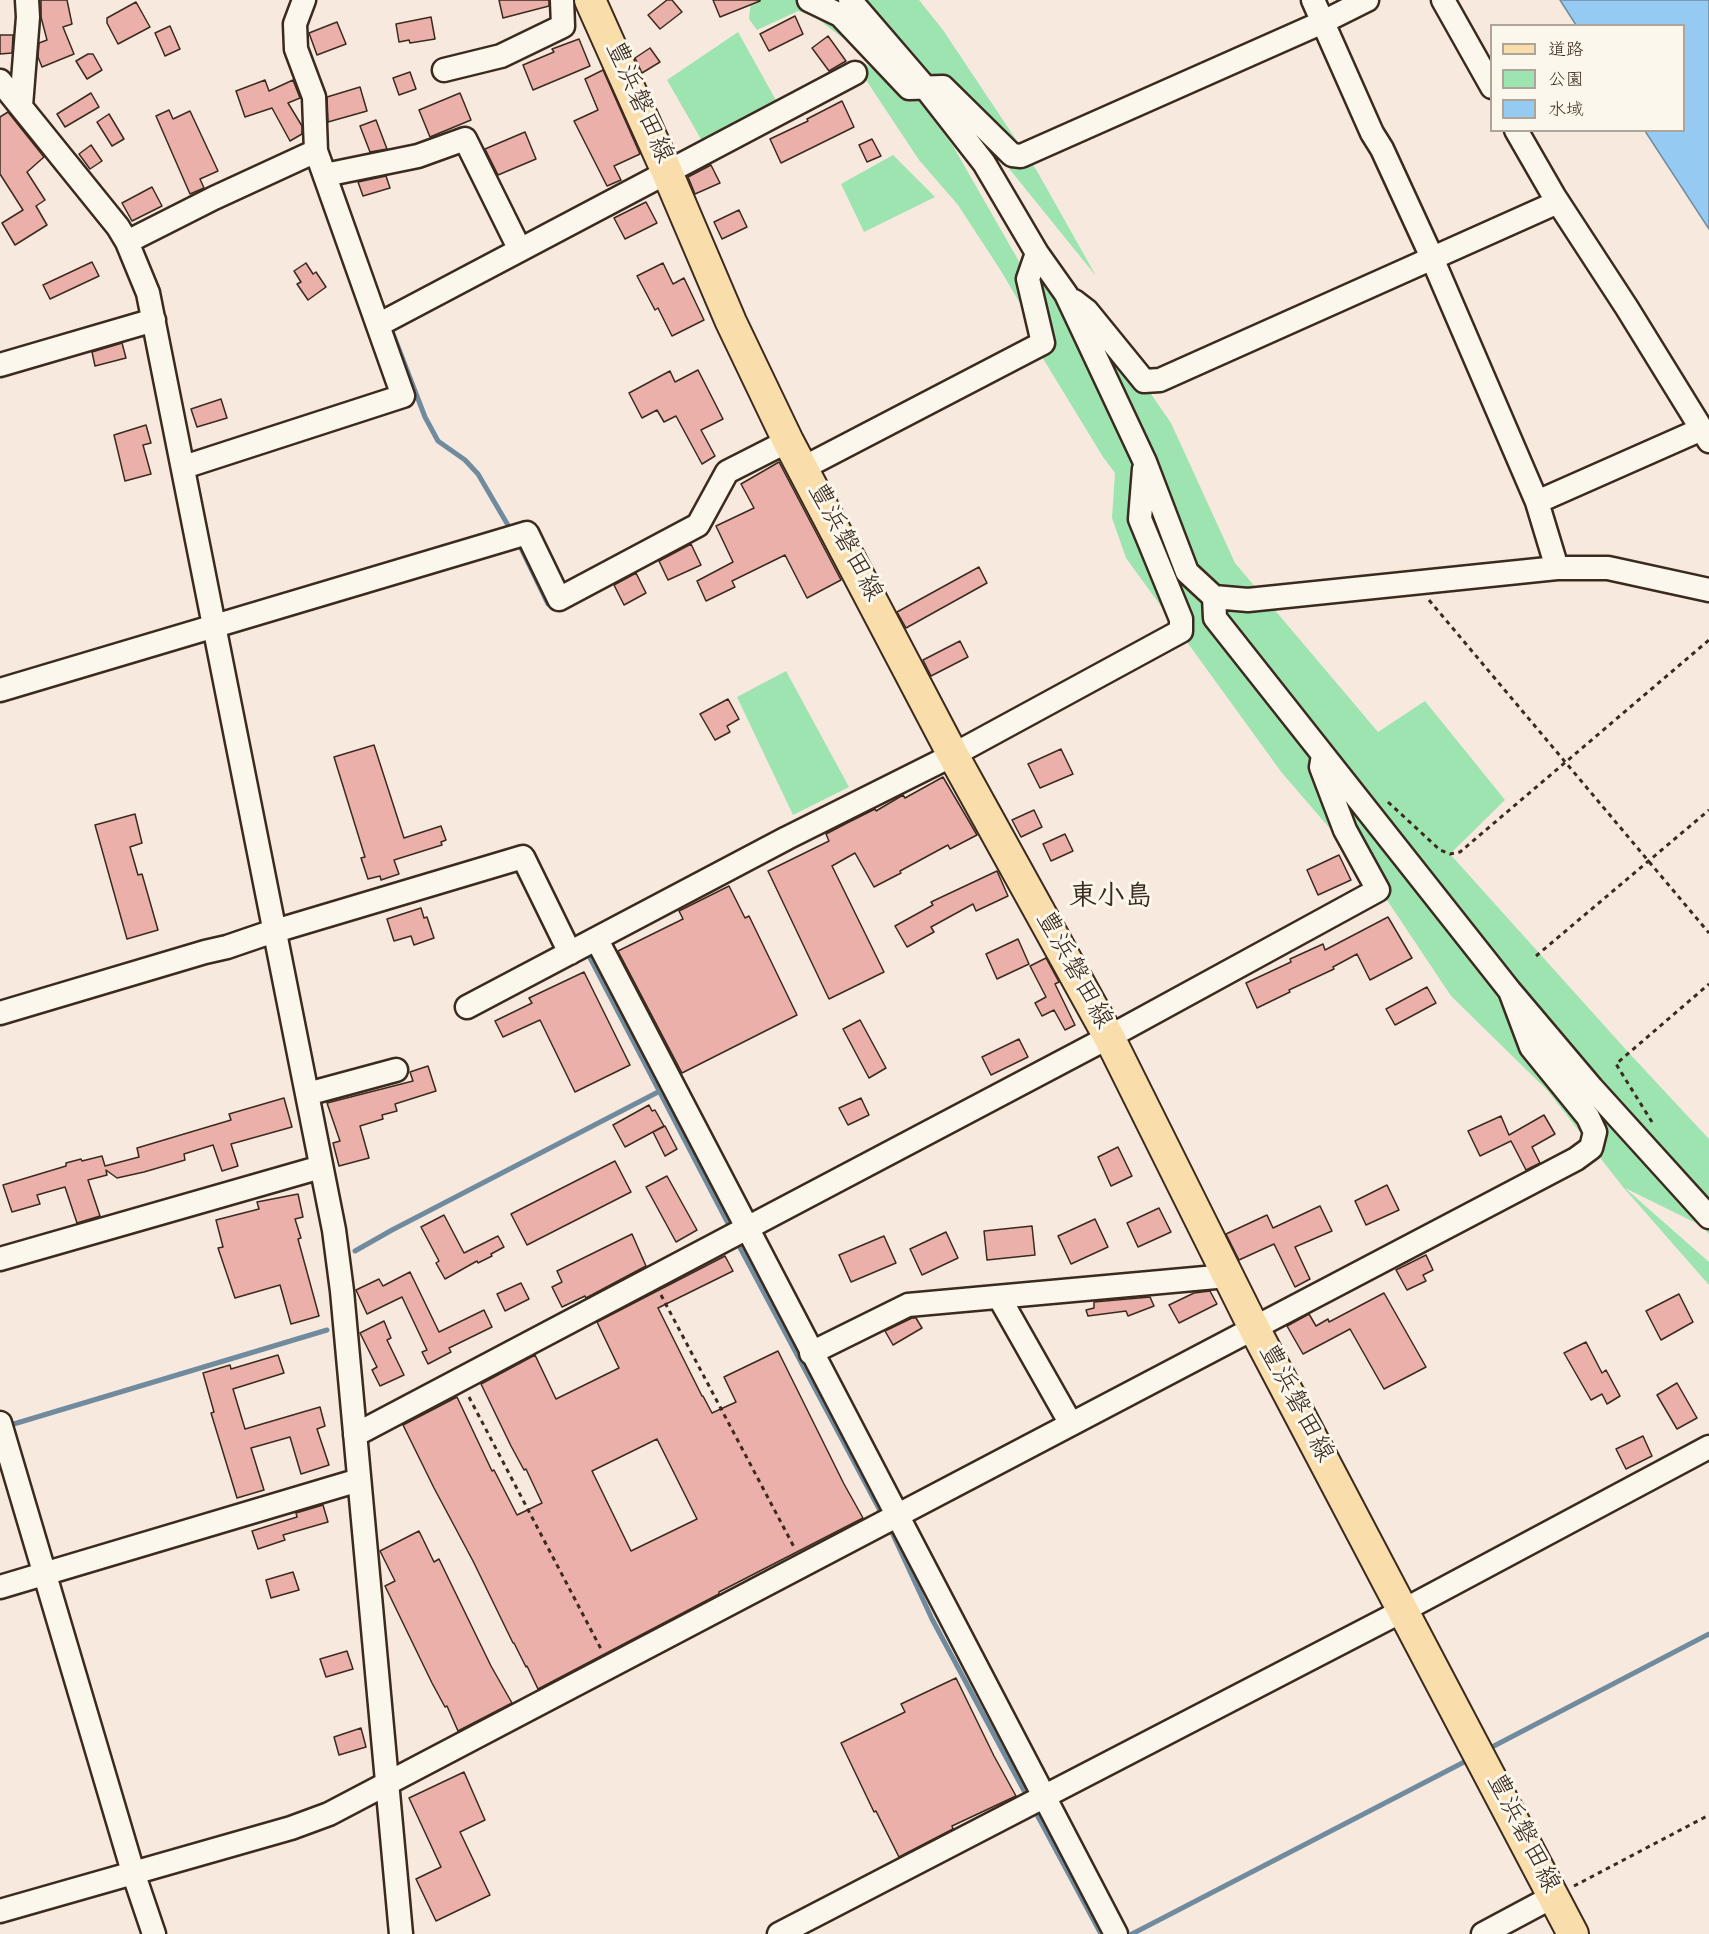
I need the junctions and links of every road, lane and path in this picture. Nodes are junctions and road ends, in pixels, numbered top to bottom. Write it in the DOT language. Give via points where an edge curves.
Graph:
graph roads {
  1 [pos="27,0"];
  2 [pos="304,0"];
  3 [pos="562,0"];
  4 [pos="590,0"];
  5 [pos="809,0"];
  6 [pos="850,0"];
  7 [pos="1313,0"];
  8 [pos="1367,0"];
  9 [pos="1443,0"];
  10 [pos="1323,22"];
  11 [pos="444,70"];
  12 [pos="855,73"];
  13 [pos="0,81"];
  14 [pos="1490,85"];
  15 [pos="924,86"];
  16 [pos="21,106"];
  17 [pos="1517,132"];
  18 [pos="316,151"];
  19 [pos="667,172"];
  20 [pos="325,175"];
  21 [pos="1558,202"];
  22 [pos="127,242"];
  23 [pos="520,250"];
  24 [pos="1037,253"];
  25 [pos="1432,258"];
  26 [pos="1066,294"];
  27 [pos="154,320"];
  28 [pos="386,322"];
  29 [pos="0,365"];
  30 [pos="1706,435"];
  31 [pos="788,441"];
  32 [pos="1145,462"];
  33 [pos="184,467"];
  34 [pos="803,468"];
  35 [pos="1537,502"];
  36 [pos="1557,568"];
  37 [pos="1414,583"];
  38 [pos="1709,590"];
  39 [pos="1214,597"];
  40 [pos="215,626"];
  41 [pos="1709,639"];
  42 [pos="0,690"];
  43 [pos="953,755"];
  44 [pos="1323,755"];
  45 [pos="1565,762"];
  46 [pos="1382,796"];
  47 [pos="1709,810"];
  48 [pos="1649,862"];
  49 [pos="275,931"];
  50 [pos="1709,933"];
  51 [pos="582,947"];
  52 [pos="1536,956"];
  53 [pos="1709,984"];
  54 [pos="1510,991"];
  55 [pos="467,1006"];
  56 [pos="0,1013"];
  57 [pos="1109,1037"];
  58 [pos="396,1070"];
  59 [pos="307,1094"];
  60 [pos="1653,1125"];
  61 [pos="321,1167"];
  62 [pos="1709,1217"];
  63 [pos="746,1228"];
  64 [pos="0,1259"];
  65 [pos="1227,1276"];
  66 [pos="652,1277"];
  67 [pos="999,1297"];
  68 [pos="1254,1328"];
  69 [pos="811,1353"];
  70 [pos="460,1379"];
  71 [pos="0,1423"];
  72 [pos="1071,1424"];
  73 [pos="355,1435"];
  74 [pos="1709,1447"];
  75 [pos="359,1480"];
  76 [pos="896,1516"];
  77 [pos="803,1565"];
  78 [pos="45,1574"];
  79 [pos="0,1587"];
  80 [pos="1404,1610"];
  81 [pos="610,1666"];
  82 [pos="387,1784"];
  83 [pos="1043,1796"];
  84 [pos="1709,1815"];
  85 [pos="133,1872"];
  86 [pos="1554,1896"];
  87 [pos="0,1911"];
  88 [pos="154,1934"];
  89 [pos="401,1934"];
  90 [pos="779,1934"];
  91 [pos="1116,1934"];
  92 [pos="1484,1934"];
  93 [pos="1573,1934"];
  1 -- 16 [label="street"];
  2 -- 18 [label="street" via="295,24 297,49 314,97"];
  3 -- 11 [label="street" via="563,26 501,56"];
  4 -- 19 [label="main road, 豊浜磐田線"];
  5 -- 15 [label="street" via="840,15 909,87"];
  6 -- 15 [label="street"];
  7 -- 10 [label="street"];
  8 -- 10 [label="street"];
  9 -- 14 [label="street"];
  10 -- 15 [label="street" via="1021,156 1012,155 943,87"];
  10 -- 25 [label="street"];
  12 -- 19 [label="street"];
  13 -- 16 [label="street"];
  15 -- 24 [label="street" via="984,163"];
  16 -- 22 [label="street"];
  17 -- 21 [label="street"];
  18 -- 20 [label="street"];
  18 -- 22 [label="street"];
  19 -- 23 [label="street"];
  19 -- 31 [label="main road, 豊浜磐田線" via="731,322"];
  20 -- 23 [label="street" via="418,156 465,139"];
  20 -- 28 [label="street"];
  21 -- 25 [label="street"];
  21 -- 30 [label="street"];
  22 -- 27 [label="street" via="148,293"];
  23 -- 28 [label="street"];
  24 -- 26 [label="street"];
  24 -- 34 [label="street" via="1028,279 1043,343"];
  25 -- 26 [label="street" via="1160,380 1144,381 1087,311"];
  25 -- 35 [label="street"];
  26 -- 32 [label="street"];
  27 -- 29 [label="street"];
  27 -- 33 [label="street"];
  28 -- 33 [label="street" via="403,396"];
  30 -- 35 [label="street"];
  31 -- 34 [label="main road, 豊浜磐田線"];
  31 -- 40 [label="street" via="727,472 698,525 559,599 527,533"];
  32 -- 39 [label="street" via="1187,572"];
  32 -- 43 [label="street" via="1140,519 1181,619 1180,632"];
  33 -- 40 [label="street"];
  34 -- 43 [label="main road, 豊浜磐田線"];
  35 -- 36 [label="street"];
  36 -- 37 [label="street"];
  36 -- 38 [label="street" via="1608,568"];
  37 -- 39 [label="street" via="1248,600"];
  37 -- 45 [label="path"];
  39 -- 44 [label="street" via="1215,618"];
  40 -- 42 [label="street"];
  40 -- 49 [label="street"];
  41 -- 45 [label="path"];
  43 -- 51 [label="street"];
  43 -- 57 [label="main road, 豊浜磐田線"];
  44 -- 54 [label="street"];
  44 -- 57 [label="street" via="1321,767 1345,830 1378,890"];
  45 -- 46 [label="path" via="1460,852 1450,854 1440,850"];
  45 -- 48 [label="path"];
  47 -- 48 [label="path"];
  48 -- 50 [label="path"];
  48 -- 52 [label="path"];
  49 -- 51 [label="street" via="523,857"];
  49 -- 56 [label="street"];
  49 -- 59 [label="street"];
  51 -- 55 [label="street"];
  51 -- 63 [label="street"];
  53 -- 60 [label="path" via="1616,1064"];
  54 -- 62 [label="street"];
  54 -- 68 [label="street" via="1531,1047 1588,1118 1595,1132 1591,1148"];
  57 -- 63 [label="street"];
  57 -- 65 [label="main road, 豊浜磐田線"];
  58 -- 59 [label="street"];
  59 -- 61 [label="street"];
  61 -- 64 [label="street"];
  61 -- 73 [label="street" via="342,1291"];
  63 -- 66 [label="street"];
  63 -- 69 [label="street"];
  65 -- 67 [label="street"];
  65 -- 68 [label="main road, 豊浜磐田線"];
  66 -- 70 [label="street"];
  66 -- 77 [label="path"];
  67 -- 69 [label="street" via="908,1305"];
  67 -- 72 [label="street"];
  68 -- 72 [label="street"];
  68 -- 80 [label="main road, 豊浜磐田線"];
  69 -- 76 [label="street"];
  70 -- 73 [label="street"];
  70 -- 81 [label="path"];
  71 -- 78 [label="street"];
  72 -- 76 [label="street"];
  73 -- 75 [label="street"];
  74 -- 80 [label="street"];
  75 -- 78 [label="street"];
  75 -- 82 [label="street"];
  76 -- 77 [label="street"];
  76 -- 83 [label="street"];
  77 -- 81 [label="street"];
  78 -- 79 [label="street"];
  78 -- 85 [label="street"];
  80 -- 83 [label="street"];
  80 -- 86 [label="main road, 豊浜磐田線"];
  81 -- 82 [label="street"];
  82 -- 85 [label="street" via="329,1814 291,1828"];
  82 -- 89 [label="street"];
  83 -- 90 [label="street"];
  83 -- 91 [label="street"];
  84 -- 86 [label="path"];
  85 -- 87 [label="street"];
  85 -- 88 [label="street"];
  86 -- 92 [label="street"];
  86 -- 93 [label="main road, 豊浜磐田線"];
}
